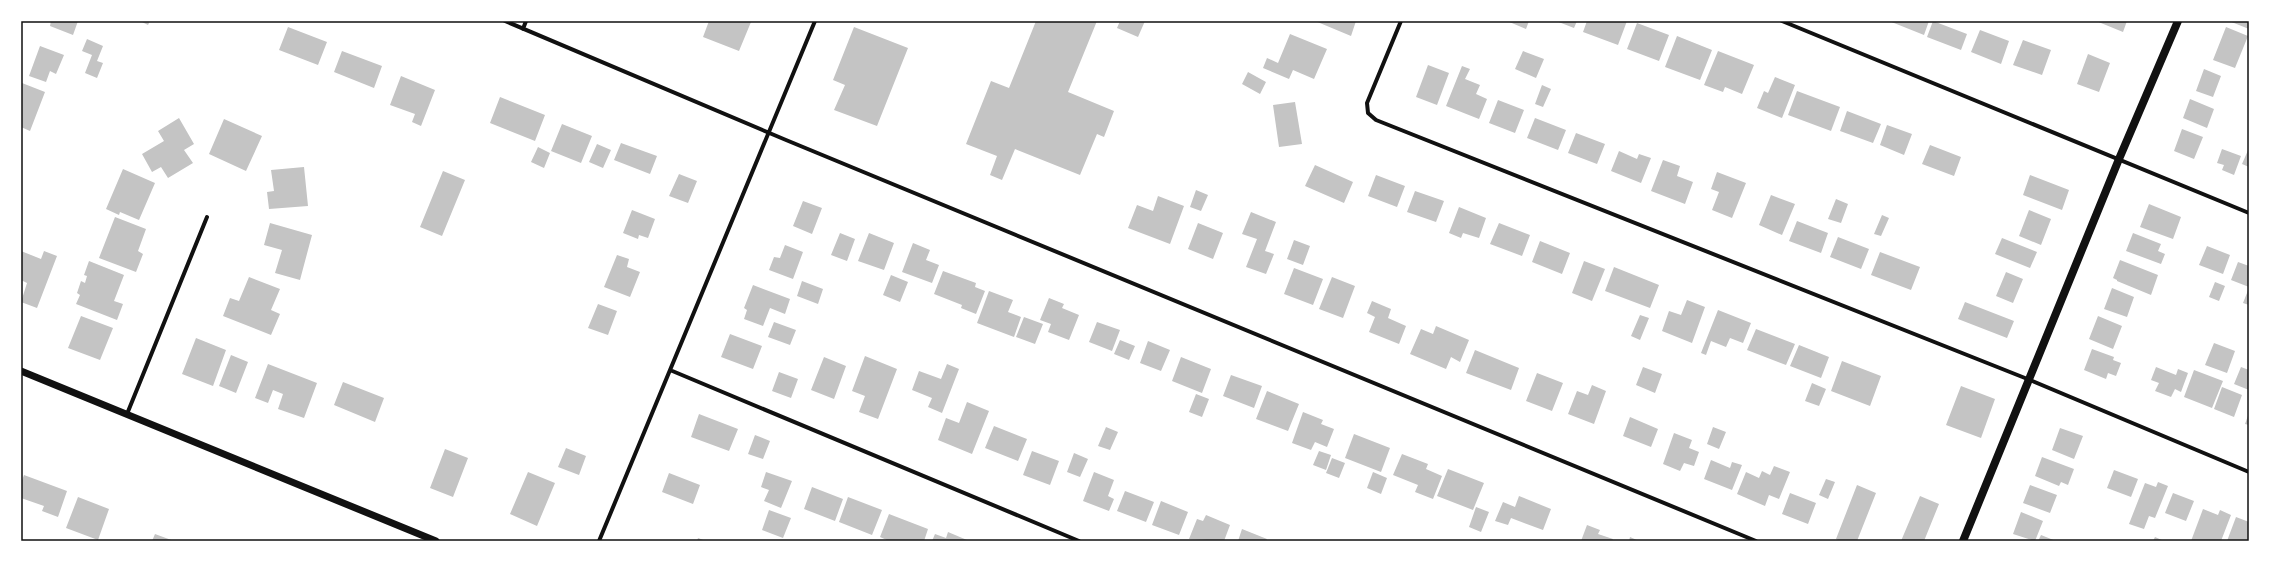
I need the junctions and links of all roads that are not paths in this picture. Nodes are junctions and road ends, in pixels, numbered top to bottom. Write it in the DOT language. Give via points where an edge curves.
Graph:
graph roads {
  1 [pos="505,21"];
  2 [pos="526,21"];
  3 [pos="814,21"];
  4 [pos="1401,21"];
  5 [pos="1782,21"];
  6 [pos="2178,21"];
  7 [pos="523,29"];
  8 [pos="768,133"];
  9 [pos="2119,159"];
  10 [pos="2249,212"];
  11 [pos="207,217"];
  12 [pos="670,370"];
  13 [pos="21,372"];
  14 [pos="2030,380"];
  15 [pos="127,414"];
  16 [pos="2249,472"];
  17 [pos="436,541"];
  18 [pos="599,541"];
  19 [pos="1079,541"];
  20 [pos="1756,541"];
  21 [pos="1963,541"];
  1 -- 7 [label="street"];
  2 -- 7 [label="street"];
  3 -- 8 [label="street"];
  4 -- 14 [label="street" via="1368,103 1368,113 1376,120"];
  5 -- 9 [label="street"];
  6 -- 9 [label="main road"];
  7 -- 8 [label="street"];
  8 -- 12 [label="street"];
  8 -- 20 [label="street"];
  9 -- 10 [label="street"];
  9 -- 14 [label="main road"];
  11 -- 15 [label="street"];
  12 -- 18 [label="street"];
  12 -- 19 [label="street"];
  13 -- 15 [label="street"];
  14 -- 16 [label="street"];
  14 -- 21 [label="main road"];
  15 -- 17 [label="street"];
}
